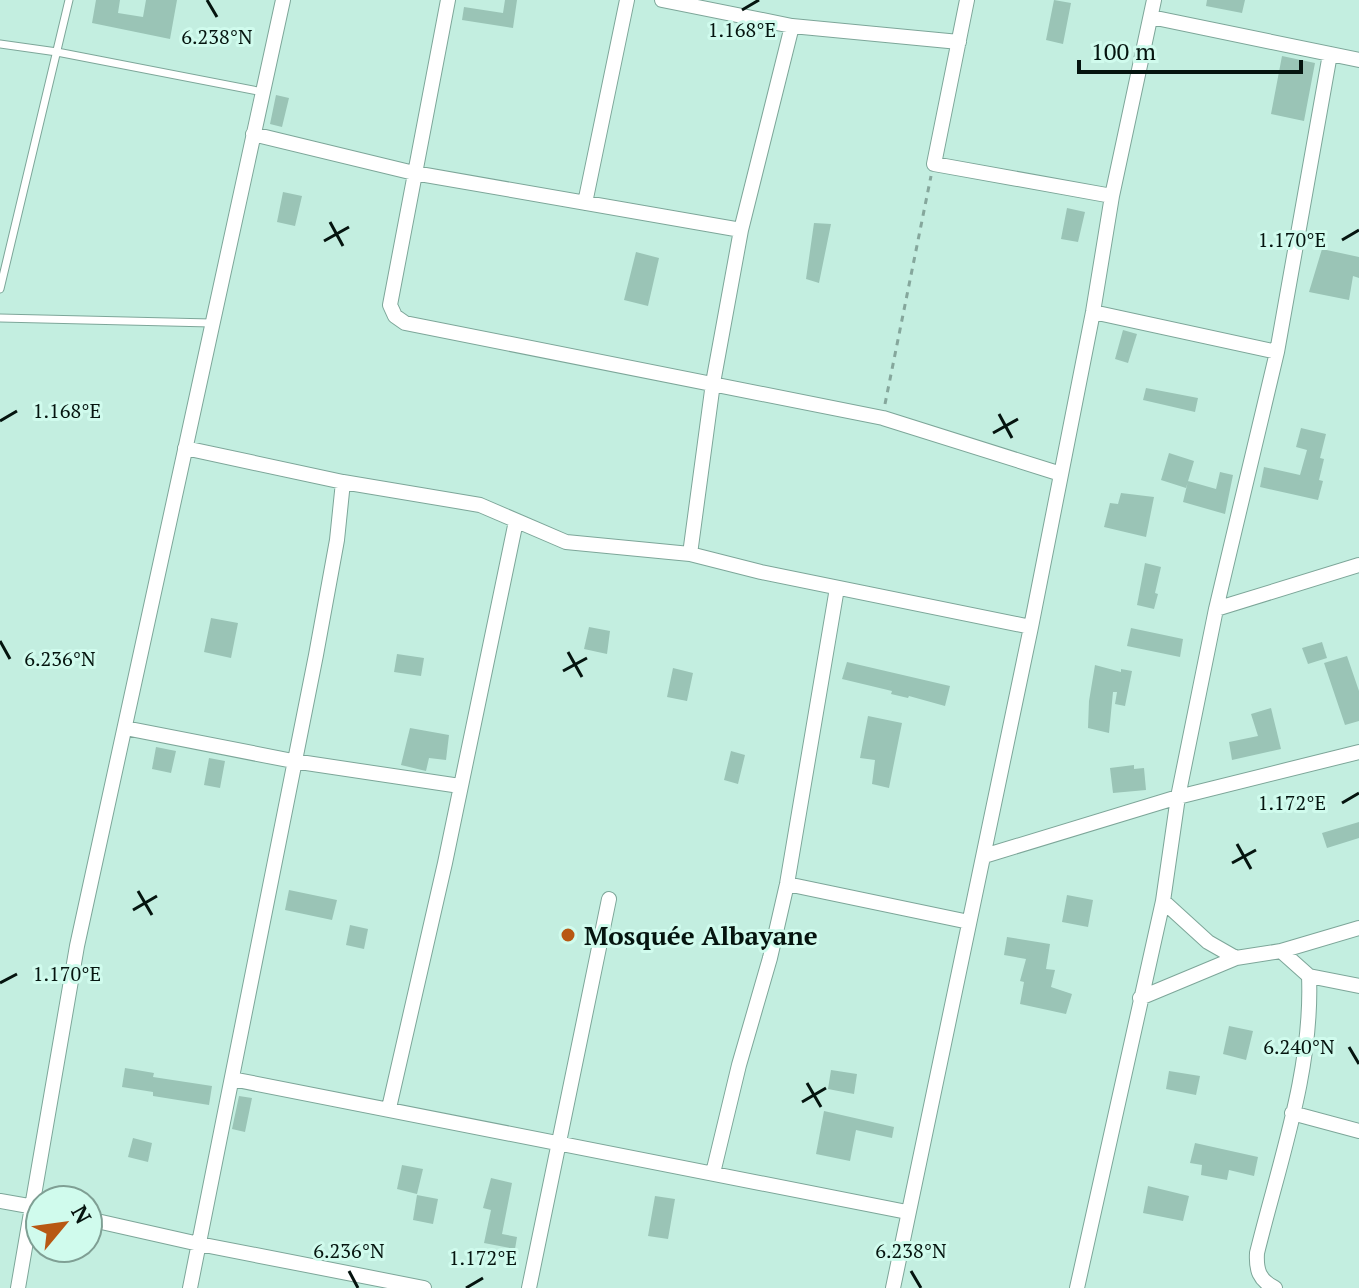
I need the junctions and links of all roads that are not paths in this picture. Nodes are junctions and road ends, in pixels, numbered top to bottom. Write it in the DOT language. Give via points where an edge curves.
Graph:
graph roads {
  1 [pos="69,0"];
  2 [pos="283,0"];
  3 [pos="448,0"];
  4 [pos="627,0"];
  5 [pos="662,0"];
  6 [pos="967,0"];
  7 [pos="1154,0"];
  8 [pos="690,3"];
  9 [pos="1151,17"];
  10 [pos="792,26"];
  11 [pos="959,42"];
  12 [pos="0,44"];
  13 [pos="57,52"];
  14 [pos="1330,54"];
  15 [pos="1359,60"];
  16 [pos="263,92"];
  17 [pos="253,134"];
  18 [pos="414,173"];
  19 [pos="1112,196"];
  20 [pos="585,203"];
  21 [pos="741,230"];
  22 [pos="0,289"];
  23 [pos="1093,312"];
  24 [pos="0,318"];
  25 [pos="211,323"];
  26 [pos="1277,352"];
  27 [pos="713,383"];
  28 [pos="185,448"];
  29 [pos="1061,474"];
  30 [pos="343,482"];
  31 [pos="516,521"];
  32 [pos="690,554"];
  33 [pos="1359,565"];
  34 [pos="837,588"];
  35 [pos="1216,609"];
  36 [pos="1031,627"];
  37 [pos="125,728"];
  38 [pos="1359,752"];
  39 [pos="293,761"];
  40 [pos="460,786"];
  41 [pos="1178,797"];
  42 [pos="984,856"];
  43 [pos="787,884"];
  44 [pos="609,899"];
  45 [pos="1163,901"];
  46 [pos="969,922"];
  47 [pos="1359,928"];
  48 [pos="1281,951"];
  49 [pos="1236,958"];
  50 [pos="1309,976"];
  51 [pos="1359,986"];
  52 [pos="1140,998"];
  53 [pos="232,1079"];
  54 [pos="389,1108"];
  55 [pos="1292,1113"];
  56 [pos="1359,1131"];
  57 [pos="559,1142"];
  58 [pos="713,1173"];
  59 [pos="40,1184"];
  60 [pos="0,1201"];
  61 [pos="24,1205"];
  62 [pos="907,1212"];
  63 [pos="104,1223"];
  64 [pos="199,1244"];
  65 [pos="24,1261"];
  66 [pos="364,1282"];
  67 [pos="18,1288"];
  68 [pos="190,1288"];
  69 [pos="424,1288"];
  70 [pos="529,1288"];
  71 [pos="893,1288"];
  72 [pos="1077,1288"];
  73 [pos="1275,1288"];
  1 -- 13 [label="lane"];
  2 -- 16 [label="street"];
  3 -- 18 [label="street"];
  4 -- 20 [label="street"];
  5 -- 8 [label="street"];
  6 -- 11 [label="street"];
  7 -- 9 [label="street"];
  8 -- 10 [label="street"];
  9 -- 14 [label="street"];
  9 -- 19 [label="street"];
  10 -- 11 [label="street"];
  10 -- 21 [label="street"];
  11 -- 19 [label="street" via="934,164"];
  12 -- 13 [label="lane"];
  13 -- 16 [label="lane"];
  13 -- 22 [label="lane"];
  14 -- 15 [label="street"];
  14 -- 26 [label="street"];
  16 -- 17 [label="street"];
  17 -- 18 [label="street"];
  17 -- 25 [label="street"];
  18 -- 20 [label="street"];
  18 -- 27 [label="street" via="390,305 395,316 405,323"];
  19 -- 23 [label="street"];
  20 -- 21 [label="street"];
  21 -- 27 [label="street"];
  23 -- 26 [label="street"];
  23 -- 29 [label="street"];
  24 -- 25 [label="lane"];
  25 -- 28 [label="street"];
  26 -- 35 [label="street"];
  27 -- 29 [label="street" via="883,418"];
  27 -- 32 [label="street"];
  28 -- 30 [label="street"];
  28 -- 37 [label="street"];
  29 -- 36 [label="street"];
  30 -- 31 [label="street" via="480,505"];
  30 -- 39 [label="street" via="337,540"];
  31 -- 32 [label="street" via="566,542"];
  31 -- 40 [label="street"];
  32 -- 34 [label="street"];
  33 -- 35 [label="street"];
  34 -- 36 [label="street"];
  34 -- 43 [label="street"];
  35 -- 41 [label="street"];
  36 -- 42 [label="street"];
  37 -- 39 [label="street"];
  37 -- 59 [label="street" via="77,946"];
  38 -- 41 [label="street"];
  39 -- 40 [label="street"];
  39 -- 53 [label="street"];
  40 -- 54 [label="street"];
  41 -- 42 [label="street"];
  41 -- 45 [label="street"];
  42 -- 46 [label="street"];
  43 -- 46 [label="street"];
  43 -- 58 [label="street"];
  44 -- 57 [label="street"];
  45 -- 49 [label="street" via="1208,942"];
  45 -- 52 [label="street"];
  46 -- 62 [label="street"];
  47 -- 48 [label="street"];
  48 -- 49 [label="street"];
  48 -- 50 [label="street"];
  49 -- 52 [label="street"];
  50 -- 51 [label="street"];
  50 -- 55 [label="street" via="1309,1027"];
  52 -- 72 [label="street"];
  53 -- 54 [label="street"];
  53 -- 64 [label="street"];
  54 -- 57 [label="street"];
  55 -- 56 [label="street"];
  55 -- 73 [label="street" via="1257,1253 1259,1276"];
  57 -- 58 [label="street"];
  57 -- 70 [label="street"];
  58 -- 62 [label="street"];
  60 -- 61 [label="street"];
  62 -- 71 [label="street"];
  63 -- 64 [label="street"];
  64 -- 66 [label="street"];
  64 -- 68 [label="street"];
  65 -- 67 [label="street"];
  66 -- 69 [label="street"];
}
